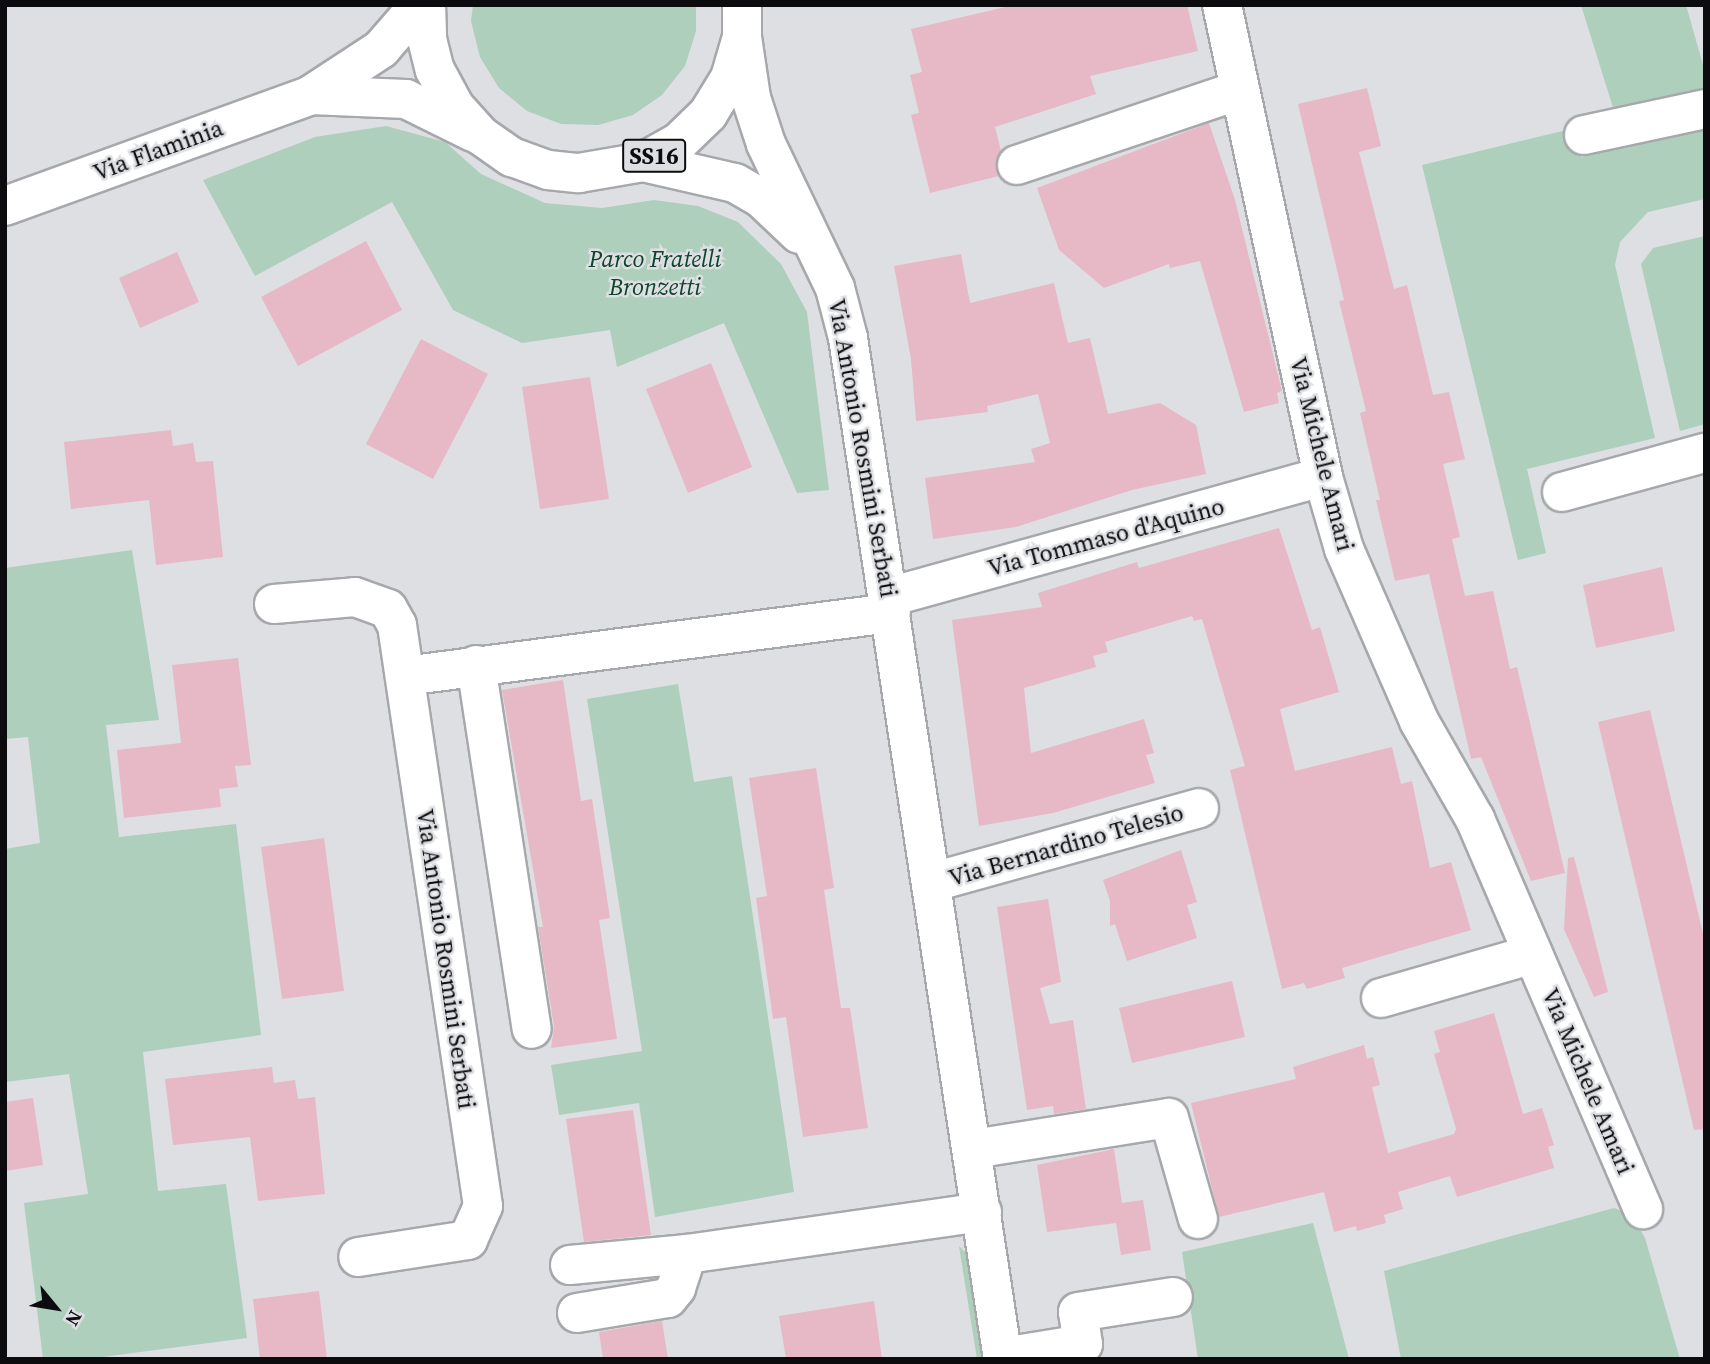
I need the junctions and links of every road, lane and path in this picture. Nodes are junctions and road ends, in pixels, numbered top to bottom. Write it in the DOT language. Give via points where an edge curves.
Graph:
graph roads {
  1 [pos="419,5"];
  2 [pos="426,5"];
  3 [pos="1222,5"];
  4 [pos="747,16"];
  5 [pos="1240,90"];
  6 [pos="311,95"];
  7 [pos="1705,109"];
  8 [pos="480,135"];
  9 [pos="1584,135"];
  10 [pos="643,162"];
  11 [pos="1017,165"];
  12 [pos="5,206"];
  13 [pos="813,248"];
  14 [pos="1701,458"];
  15 [pos="1323,477"];
  16 [pos="1562,492"];
  17 [pos="274,604"];
  18 [pos="890,605"];
  19 [pos="476,665"];
  20 [pos="405,676"];
  21 [pos="1199,808"];
  22 [pos="933,882"];
  23 [pos="1533,954"];
  24 [pos="1381,998"];
  25 [pos="532,1029"];
  26 [pos="973,1149"];
  27 [pos="1643,1209"];
  28 [pos="982,1212"];
  29 [pos="1198,1219"];
  30 [pos="687,1254"];
  31 [pos="358,1257"];
  32 [pos="570,1265"];
  33 [pos="1173,1297"];
  34 [pos="577,1312"];
  35 [pos="1003,1358"];
  1 -- 6 [label="street, Via Flaminia / SS16" via="381,50"];
  2 -- 8 [label="street, SS16" via="427,39 435,70 455,107"];
  3 -- 5 [label="street, Via Michele Amari"];
  4 -- 10 [label="street, SS16" via="730,78 708,114 679,142"];
  4 -- 13 [label="street, Via Antonio Rosmini Serbati" via="751,99"];
  5 -- 11 [label="street"];
  5 -- 15 [label="street, Via Michele Amari"];
  6 -- 8 [label="street, Via Flaminia / SS16" via="405,99"];
  6 -- 12 [label="street, Via Flaminia / SS16"];
  7 -- 9 [label="street"];
  8 -- 10 [label="street, SS16" via="512,157 548,170 609,172"];
  10 -- 13 [label="street, Via Antonio Rosmini Serbati" via="735,183 761,198"];
  13 -- 18 [label="street, Via Antonio Rosmini Serbati" via="835,288 848,338"];
  14 -- 16 [label="street"];
  15 -- 18 [label="street, Via Tommaso d'Aquino"];
  15 -- 23 [label="street, Via Michele Amari" via="1344,549 1419,721 1475,820"];
  17 -- 20 [label="street, Via Antonio Rosmini Serbati" via="355,597 374,601 388,609 397,625"];
  18 -- 19 [label="street, Via Antonio Rosmini Serbati"];
  18 -- 22 [label="street, Via Antonio Rosmini Serbati"];
  19 -- 20 [label="street, Via Antonio Rosmini Serbati"];
  19 -- 25 [label="street"];
  20 -- 31 [label="street, Via Antonio Rosmini Serbati" via="483,1206 468,1240"];
  21 -- 22 [label="street, Via Bernardino Telesio"];
  22 -- 26 [label="street, Via Antonio Rosmini Serbati"];
  23 -- 24 [label="street"];
  23 -- 27 [label="street, Via Michele Amari"];
  26 -- 28 [label="street, Via Antonio Rosmini Serbati"];
  26 -- 29 [label="street" via="1169,1118"];
  28 -- 30 [label="street"];
  28 -- 35 [label="street, Via Antonio Rosmini Serbati"];
  30 -- 32 [label="street"];
  30 -- 34 [label="street" via="668,1298"];
  33 -- 35 [label="street" via="1078,1312 1083,1344"];
}
